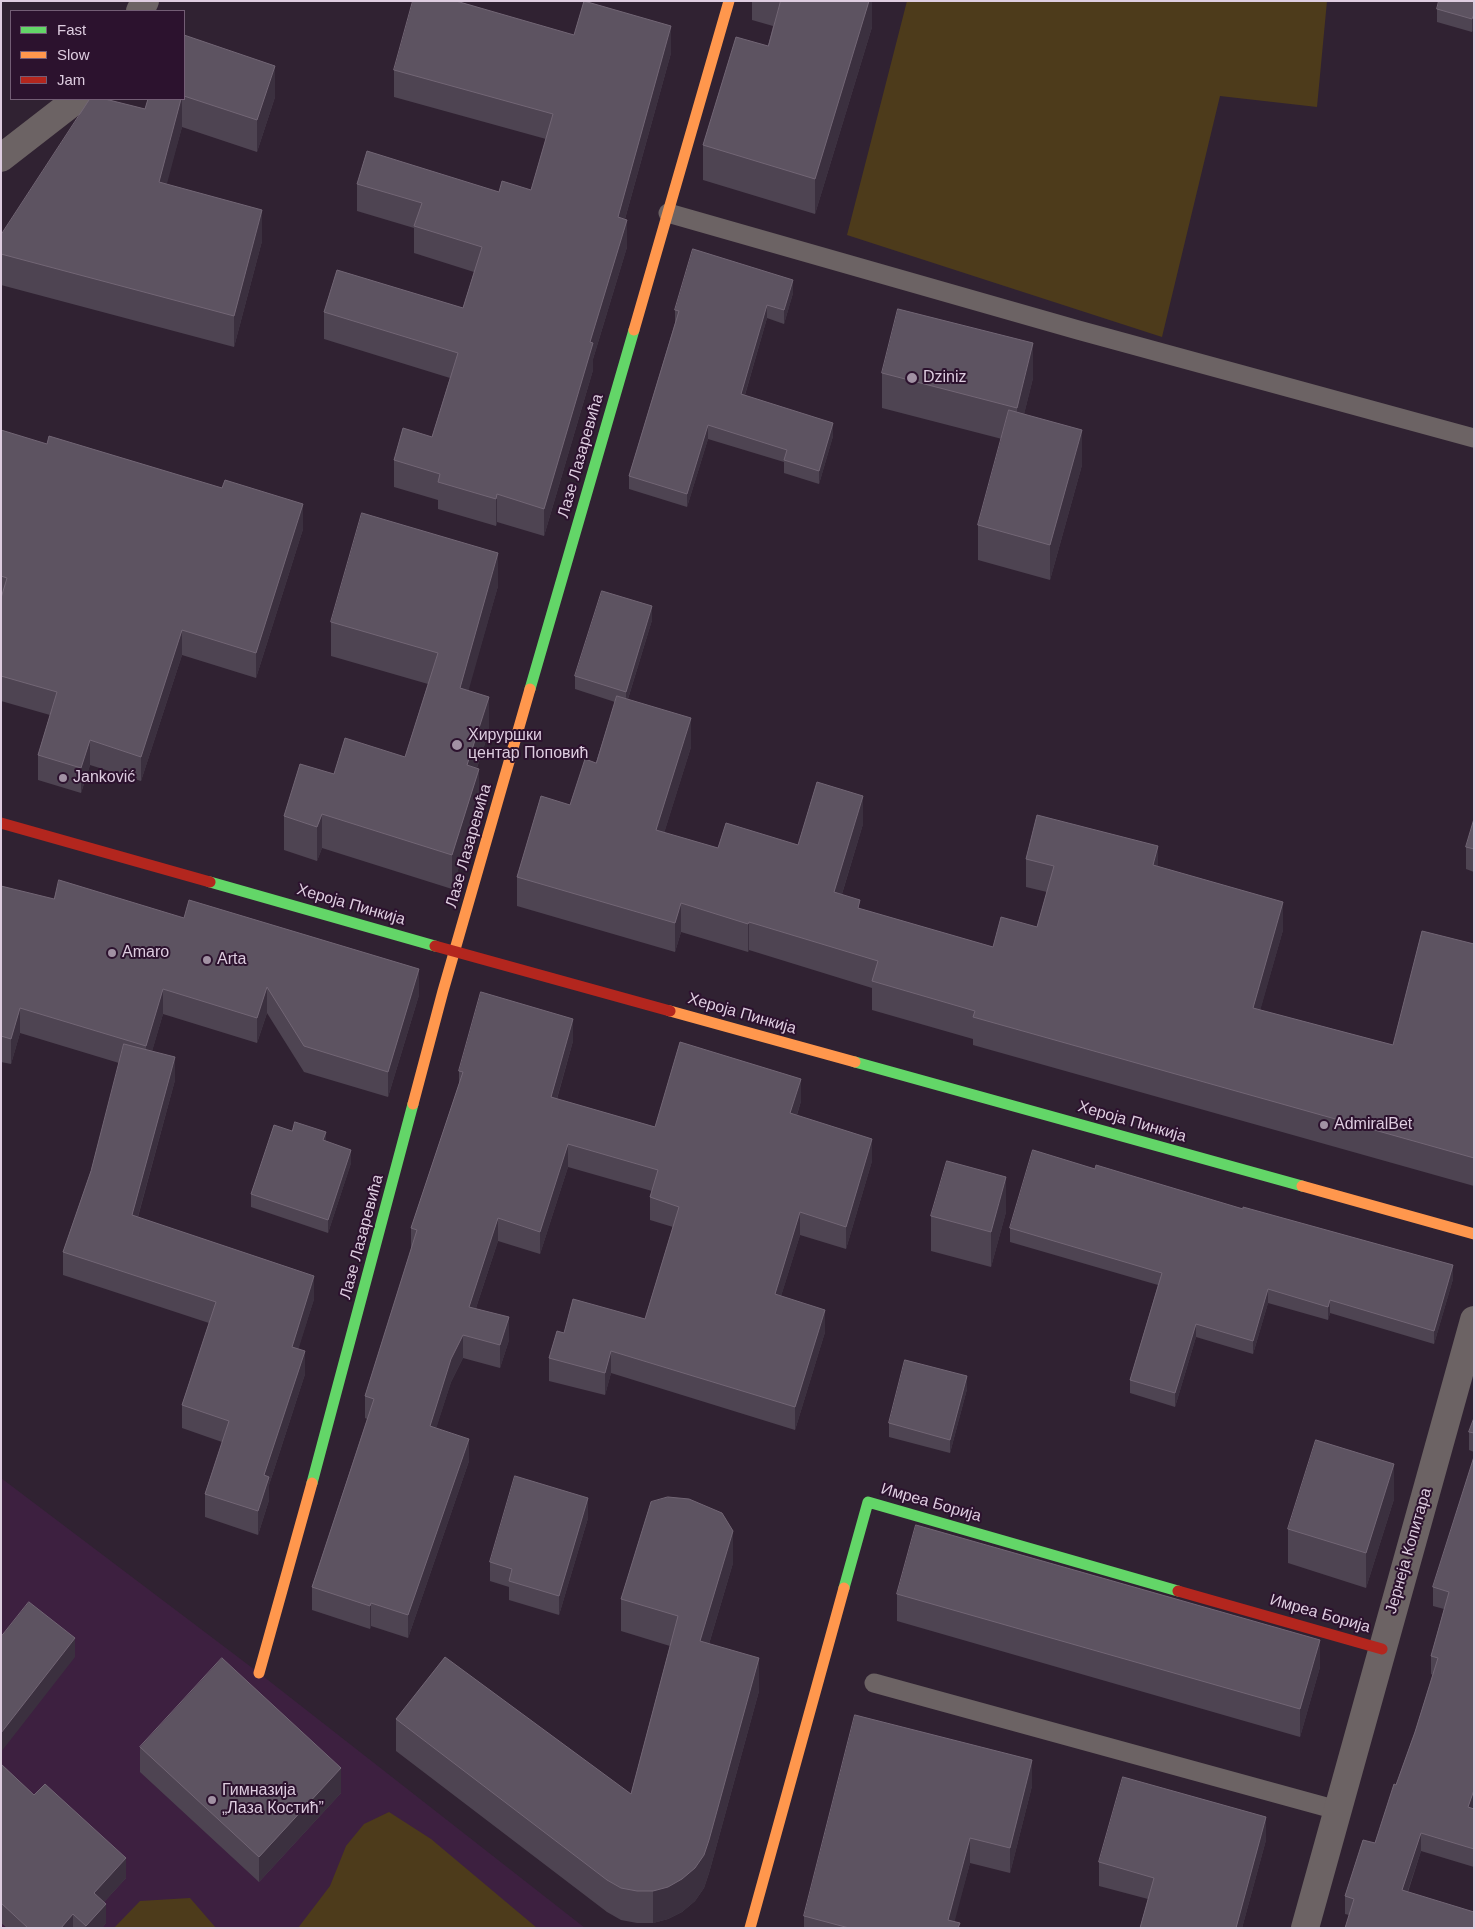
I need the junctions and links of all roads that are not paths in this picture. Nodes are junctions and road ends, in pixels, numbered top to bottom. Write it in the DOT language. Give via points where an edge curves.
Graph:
graph roads {
  1 [pos="729,1"];
  2 [pos="77,100"];
  3 [pos="1,158"];
  4 [pos="668,213"];
  5 [pos="1474,438"];
  6 [pos="1,823"];
  7 [pos="456,952"];
  8 [pos="1474,1234"];
  9 [pos="1474,1320"];
  10 [pos="1382,1649"];
  11 [pos="259,1673"];
  12 [pos="874,1683"];
  13 [pos="1337,1810"];
  14 [pos="750,1928"];
  15 [pos="1304,1928"];
  1 -- 4 [label="street, Лазе Лазаревића"];
  2 -- 3 [label="street"];
  4 -- 5 [label="lane"];
  4 -- 7 [label="street, Лазе Лазаревића"];
  6 -- 7 [label="street, Хероја Пинкија"];
  7 -- 8 [label="street, Хероја Пинкија"];
  7 -- 11 [label="street, Лазе Лазаревића"];
  9 -- 10 [label="street, Јернеја Копитара"];
  10 -- 13 [label="street, Јернеја Копитара"];
  10 -- 14 [label="street, Имреа Борија" via="868,1502"];
  12 -- 13 [label="lane"];
  13 -- 15 [label="street, Јернеја Копитара"];
}
